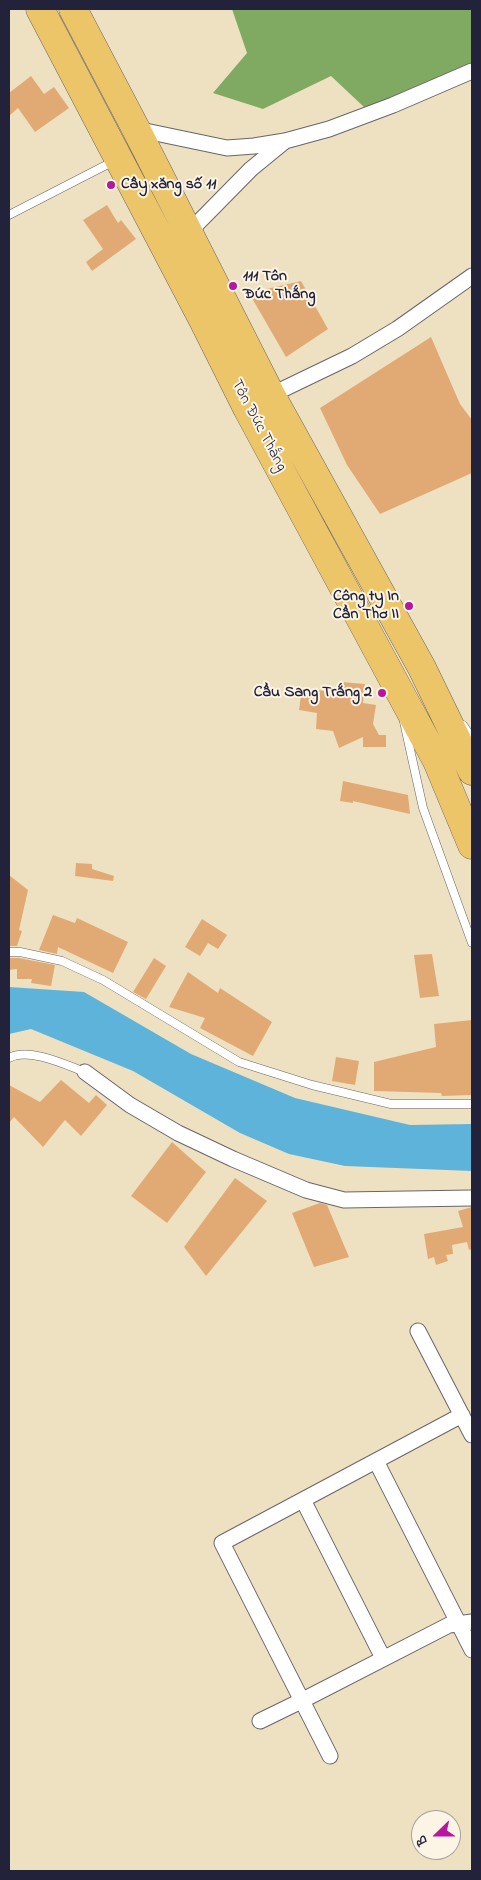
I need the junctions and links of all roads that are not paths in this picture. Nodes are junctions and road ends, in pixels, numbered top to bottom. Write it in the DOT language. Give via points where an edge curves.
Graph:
graph roads {
  1 [pos="40,9"];
  2 [pos="73,9"];
  3 [pos="472,71"];
  4 [pos="136,129"];
  5 [pos="285,141"];
  6 [pos="118,158"];
  7 [pos="9,215"];
  8 [pos="189,232"];
  9 [pos="472,276"];
  10 [pos="271,395"];
  11 [pos="247,408"];
  12 [pos="422,668"];
  13 [pos="395,682"];
  14 [pos="450,707"];
  15 [pos="455,714"];
  16 [pos="472,738"];
  17 [pos="472,771"];
  18 [pos="472,845"];
  19 [pos="472,943"];
  20 [pos="9,952"];
  21 [pos="9,1058"];
  22 [pos="85,1072"];
  23 [pos="472,1104"];
  24 [pos="472,1198"];
  25 [pos="418,1331"];
  26 [pos="462,1415"];
  27 [pos="472,1435"];
  28 [pos="376,1461"];
  29 [pos="303,1500"];
  30 [pos="465,1622"];
  31 [pos="472,1650"];
  32 [pos="384,1658"];
  33 [pos="303,1700"];
  34 [pos="260,1721"];
  35 [pos="330,1756"];
  1 -- 6 [label="highway, Tôn Đức Thắng"];
  2 -- 4 [label="highway, Tôn Đức Thắng"];
  3 -- 5 [label="street" via="338,126"];
  4 -- 5 [label="street" via="226,148"];
  4 -- 8 [label="highway, Tôn Đức Thắng"];
  5 -- 8 [label="street"];
  6 -- 7 [label="lane"];
  6 -- 11 [label="highway, Tôn Đức Thắng"];
  8 -- 10 [label="highway, Tôn Đức Thắng"];
  9 -- 10 [label="street" via="352,356"];
  10 -- 11 [label="highway"];
  10 -- 12 [label="highway, Tôn Đức Thắng"];
  11 -- 13 [label="highway, Tôn Đức Thắng"];
  12 -- 14 [label="lane"];
  12 -- 17 [label="highway, Tôn Đức Thắng"];
  13 -- 18 [label="highway, Tôn Đức Thắng" via="437,761"];
  13 -- 19 [label="lane" via="423,808"];
  15 -- 16 [label="lane"];
  20 -- 23 [label="lane" via="62,961 104,980 239,1062 312,1085 391,1104"];
  21 -- 22 [label="lane" via="15,1054 39,1056"];
  22 -- 24 [label="street" via="178,1133 306,1190 344,1200"];
  25 -- 26 [label="street"];
  26 -- 27 [label="street"];
  26 -- 28 [label="street"];
  28 -- 29 [label="street"];
  28 -- 30 [label="street"];
  29 -- 32 [label="street"];
  29 -- 33 [label="street" via="222,1543"];
  30 -- 31 [label="street"];
  30 -- 32 [label="street" via="449,1625"];
  32 -- 33 [label="street"];
  33 -- 34 [label="street"];
  33 -- 35 [label="street"];
}
